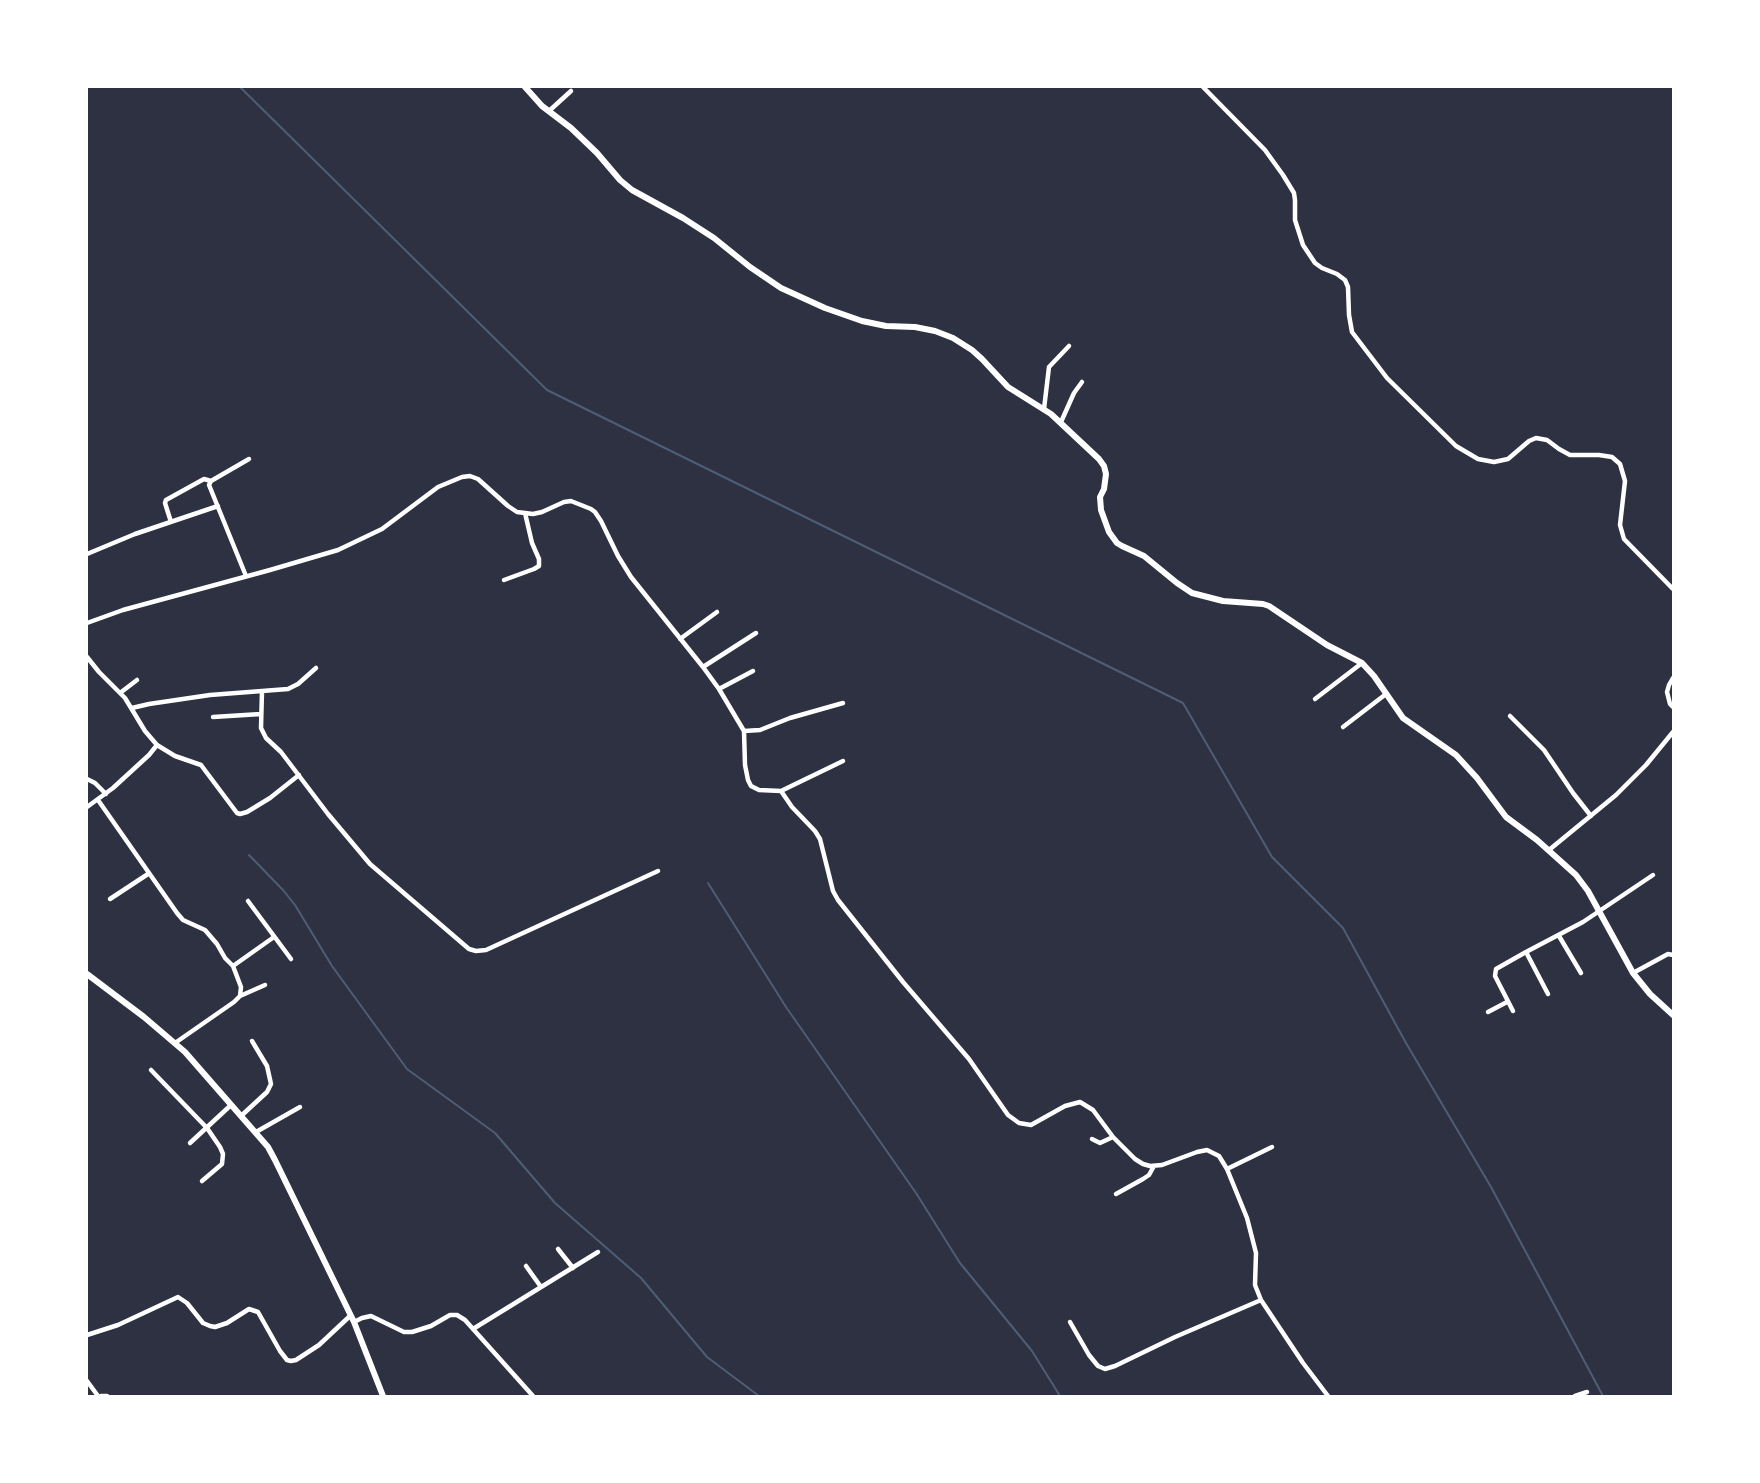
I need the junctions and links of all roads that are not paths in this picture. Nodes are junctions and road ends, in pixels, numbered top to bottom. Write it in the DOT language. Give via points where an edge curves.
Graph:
graph roads {
  1 [pos="525,87"];
  2 [pos="1203,87"];
  3 [pos="571,91"];
  4 [pos="549,111"];
  5 [pos="1069,346"];
  6 [pos="1082,382"];
  7 [pos="1044,409"];
  8 [pos="1061,422"];
  9 [pos="249,459"];
  10 [pos="210,480"];
  11 [pos="218,506"];
  12 [pos="525,513"];
  13 [pos="171,522"];
  14 [pos="87,554"];
  15 [pos="246,576"];
  16 [pos="504,580"];
  17 [pos="1673,589"];
  18 [pos="717,612"];
  19 [pos="88,622"];
  20 [pos="756,633"];
  21 [pos="680,639"];
  22 [pos="87,657"];
  23 [pos="1362,663"];
  24 [pos="703,667"];
  25 [pos="316,668"];
  26 [pos="753,671"];
  27 [pos="1673,678"];
  28 [pos="137,680"];
  29 [pos="719,689"];
  30 [pos="262,691"];
  31 [pos="120,693"];
  32 [pos="1386,694"];
  33 [pos="1315,699"];
  34 [pos="843,703"];
  35 [pos="1673,707"];
  36 [pos="132,708"];
  37 [pos="261,714"];
  38 [pos="1510,716"];
  39 [pos="213,717"];
  40 [pos="1343,727"];
  41 [pos="744,731"];
  42 [pos="1673,732"];
  43 [pos="156,745"];
  44 [pos="843,761"];
  45 [pos="299,775"];
  46 [pos="87,779"];
  47 [pos="781,791"];
  48 [pos="106,795"];
  49 [pos="98,800"];
  50 [pos="87,807"];
  51 [pos="1591,816"];
  52 [pos="1549,850"];
  53 [pos="658,871"];
  54 [pos="148,874"];
  55 [pos="1653,875"];
  56 [pos="110,898"];
  57 [pos="248,901"];
  58 [pos="1599,912"];
  59 [pos="1559,936"];
  60 [pos="274,937"];
  61 [pos="1526,952"];
  62 [pos="1673,955"];
  63 [pos="291,959"];
  64 [pos="233,966"];
  65 [pos="1581,973"];
  66 [pos="1633,973"];
  67 [pos="87,974"];
  68 [pos="265,986"];
  69 [pos="1548,994"];
  70 [pos="240,996"];
  71 [pos="1508,1002"];
  72 [pos="1513,1011"];
  73 [pos="1488,1012"];
  74 [pos="1673,1015"];
  75 [pos="252,1041"];
  76 [pos="176,1043"];
  77 [pos="151,1070"];
  78 [pos="231,1105"];
  79 [pos="300,1107"];
  80 [pos="242,1116"];
  81 [pos="207,1128"];
  82 [pos="256,1132"];
  83 [pos="1113,1137"];
  84 [pos="1092,1139"];
  85 [pos="190,1143"];
  86 [pos="1272,1147"];
  87 [pos="1154,1166"];
  88 [pos="1227,1169"];
  89 [pos="202,1181"];
  90 [pos="1116,1194"];
  91 [pos="558,1249"];
  92 [pos="598,1252"];
  93 [pos="526,1266"];
  94 [pos="573,1268"];
  95 [pos="541,1287"];
  96 [pos="1261,1300"];
  97 [pos="352,1319"];
  98 [pos="1070,1322"];
  99 [pos="473,1329"];
  100 [pos="87,1335"];
  101 [pos="87,1381"];
  102 [pos="1587,1392"];
  103 [pos="1326,1395"];
  104 [pos="99,1396"];
  105 [pos="107,1396"];
  106 [pos="383,1396"];
  107 [pos="533,1396"];
  108 [pos="1575,1396"];
  1 -- 4 [label="street"];
  2 -- 17 [label="street" via="1265,150 1294,193 1295,220 1303,245 1315,263 1345,280 1352,332 1387,378 1456,446 1478,459 1508,459 1536,438 1547,440 1570,455 1612,457 1620,464 1625,482 1620,525 1623,539"];
  3 -- 4 [label="street"];
  4 -- 7 [label="street" via="597,153 620,180 714,238 781,288 862,321 927,329 953,338 982,358 1008,387"];
  5 -- 7 [label="street" via="1049,367"];
  6 -- 8 [label="street"];
  7 -- 8 [label="street"];
  8 -- 23 [label="street" via="1104,466 1106,481 1100,505 1106,526 1117,543 1144,556 1192,593 1269,606"];
  9 -- 10 [label="street"];
  10 -- 11 [label="street"];
  10 -- 13 [label="street" via="204,479 166,500"];
  11 -- 13 [label="street"];
  11 -- 15 [label="street"];
  12 -- 15 [label="street" via="508,506 478,479 462,477 438,487 382,529 361,539"];
  12 -- 16 [label="street" via="539,566"];
  12 -- 21 [label="street" via="542,512 571,501 596,512 631,577"];
  13 -- 14 [label="street"];
  15 -- 19 [label="street"];
  18 -- 21 [label="street"];
  20 -- 24 [label="street"];
  21 -- 24 [label="street"];
  22 -- 31 [label="street"];
  23 -- 32 [label="street"];
  23 -- 33 [label="street"];
  24 -- 29 [label="street"];
  25 -- 30 [label="street" via="293,687"];
  26 -- 29 [label="street"];
  27 -- 35 [label="street" via="1667,692"];
  28 -- 31 [label="street"];
  29 -- 41 [label="street"];
  30 -- 36 [label="street"];
  30 -- 37 [label="street"];
  31 -- 36 [label="street"];
  32 -- 40 [label="street"];
  32 -- 52 [label="street" via="1403,718 1461,760 1506,817"];
  34 -- 41 [label="street" via="760,730"];
  36 -- 43 [label="street"];
  37 -- 39 [label="street"];
  37 -- 45 [label="street" via="266,738"];
  38 -- 51 [label="street" via="1544,750"];
  41 -- 47 [label="street" via="748,780 759,790"];
  42 -- 51 [label="street" via="1646,765"];
  43 -- 45 [label="street" via="201,765 240,814 270,798"];
  43 -- 48 [label="street"];
  44 -- 47 [label="street"];
  45 -- 53 [label="street" via="370,864 476,951 486,950"];
  46 -- 48 [label="street"];
  47 -- 83 [label="street" via="820,839 838,900 969,1059 1014,1121 1031,1125 1080,1102 1093,1110"];
  48 -- 49 [label="street"];
  49 -- 50 [label="street"];
  49 -- 54 [label="street"];
  51 -- 52 [label="street"];
  52 -- 58 [label="street" via="1576,875"];
  54 -- 56 [label="street"];
  54 -- 64 [label="street" via="183,920 206,930"];
  55 -- 58 [label="street"];
  57 -- 60 [label="street"];
  58 -- 59 [label="street"];
  58 -- 66 [label="street"];
  59 -- 61 [label="street"];
  59 -- 65 [label="street"];
  60 -- 63 [label="street"];
  60 -- 64 [label="street"];
  61 -- 69 [label="street"];
  61 -- 71 [label="street" via="1495,971"];
  62 -- 66 [label="street"];
  64 -- 70 [label="street" via="241,987"];
  66 -- 74 [label="street"];
  67 -- 76 [label="street"];
  68 -- 70 [label="street"];
  70 -- 76 [label="street"];
  71 -- 72 [label="street"];
  71 -- 73 [label="street"];
  75 -- 80 [label="street" via="267,1066 271,1084"];
  76 -- 78 [label="street"];
  77 -- 81 [label="street"];
  78 -- 80 [label="street"];
  78 -- 81 [label="street"];
  79 -- 82 [label="street"];
  80 -- 82 [label="street"];
  81 -- 85 [label="street"];
  81 -- 89 [label="street" via="223,1159"];
  82 -- 97 [label="street" via="275,1160"];
  83 -- 84 [label="street" via="1098,1143"];
  83 -- 87 [label="street" via="1135,1159"];
  86 -- 88 [label="street"];
  87 -- 88 [label="street" via="1207,1150 1219,1156"];
  87 -- 90 [label="street" via="1149,1175"];
  88 -- 96 [label="street" via="1251,1230 1256,1253 1255,1285"];
  91 -- 94 [label="street"];
  92 -- 94 [label="street"];
  93 -- 95 [label="street"];
  94 -- 95 [label="street"];
  95 -- 99 [label="street"];
  96 -- 98 [label="street" via="1105,1369 1089,1355"];
  96 -- 103 [label="street"];
  97 -- 99 [label="street" via="371,1316 412,1332 457,1315"];
  97 -- 100 [label="street" via="291,1361 280,1351 258,1312 245,1310 215,1327 204,1323 178,1297"];
  97 -- 106 [label="street"];
  99 -- 107 [label="street"];
  101 -- 104 [label="street"];
  102 -- 108 [label="street"];
  104 -- 105 [label="street"];
}
